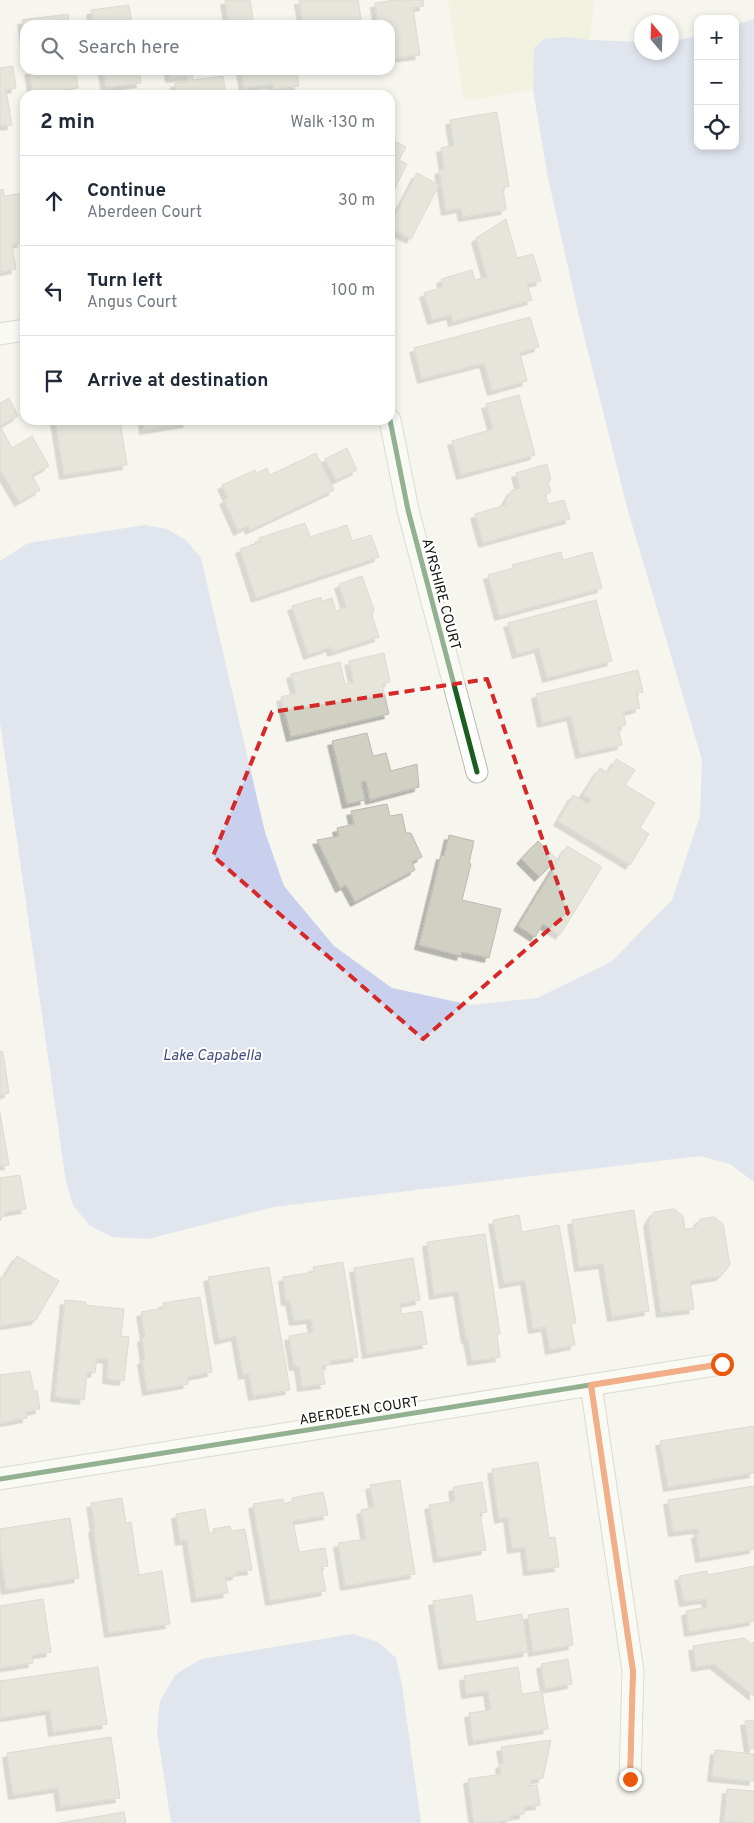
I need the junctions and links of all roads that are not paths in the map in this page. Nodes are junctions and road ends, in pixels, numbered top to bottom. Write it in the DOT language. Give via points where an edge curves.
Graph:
graph roads {
  1 [pos="20,331"];
  2 [pos="0,334"];
  3 [pos="391,425"];
  4 [pos="477,772"];
  5 [pos="722,1364"];
  6 [pos="591,1385"];
  7 [pos="0,1479"];
  8 [pos="630,1779"];
  1 -- 2 [label="street"];
  3 -- 4 [label="street, AYRSHIRE COURT" via="408,510"];
  5 -- 6 [label="street, ABERDEEN COURT"];
  6 -- 7 [label="street, ABERDEEN COURT"];
  6 -- 8 [label="street" via="633,1671"];
}
